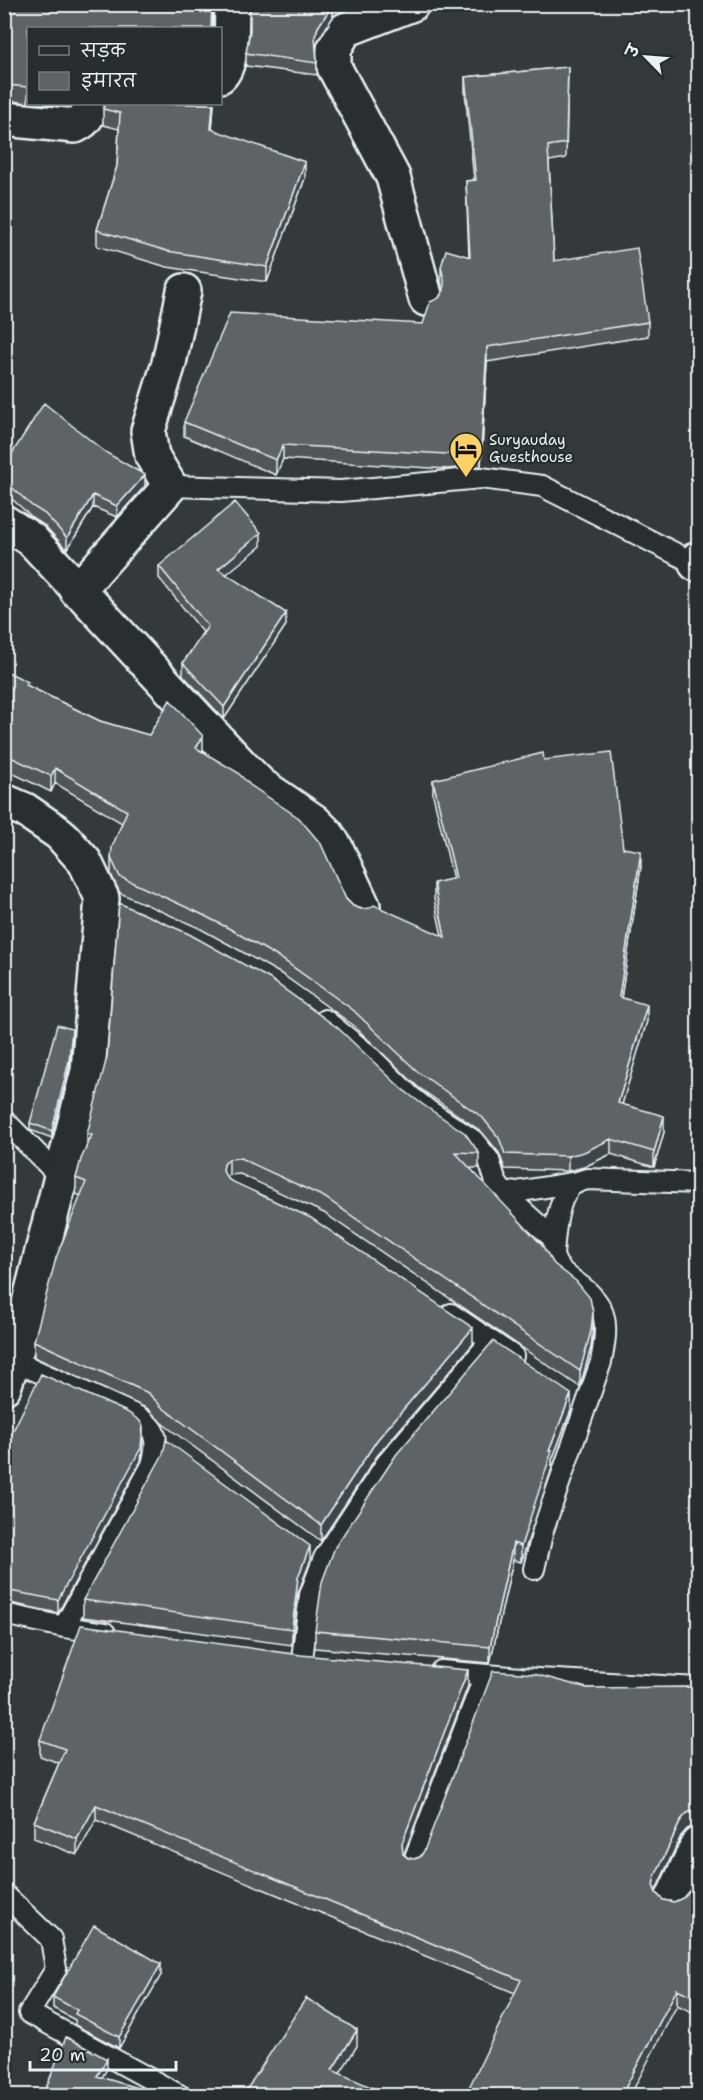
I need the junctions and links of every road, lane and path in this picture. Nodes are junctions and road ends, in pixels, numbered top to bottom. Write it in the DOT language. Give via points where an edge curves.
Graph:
graph roads {
  1 [pos="232,4"];
  2 [pos="412,4"];
  3 [pos="222,74"];
  4 [pos="90,105"];
  5 [pos="4,119"];
  6 [pos="184,291"];
  7 [pos="426,299"];
  8 [pos="170,486"];
  9 [pos="4,522"];
  10 [pos="698,562"];
  11 [pos="77,591"];
  12 [pos="4,801"];
  13 [pos="363,906"];
  14 [pos="311,1010"];
  15 [pos="4,1120"];
  16 [pos="60,1177"];
  17 [pos="577,1182"];
  18 [pos="699,1183"];
  19 [pos="504,1194"];
  20 [pos="554,1239"];
  21 [pos="433,1301"];
  22 [pos="491,1341"];
  23 [pos="10,1357"];
  24 [pos="528,1366"];
  25 [pos="566,1392"];
  26 [pos="585,1405"];
  27 [pos="156,1434"];
  28 [pos="175,1448"];
  29 [pos="305,1544"];
  30 [pos="324,1558"];
  31 [pos="534,1569"];
  32 [pos="4,1614"];
  33 [pos="64,1627"];
  34 [pos="121,1635"];
  35 [pos="281,1657"];
  36 [pos="302,1659"];
  37 [pos="325,1661"];
  38 [pos="428,1670"];
  39 [pos="485,1675"];
  40 [pos="699,1688"];
  41 [pos="699,1844"];
  42 [pos="413,1863"];
  43 [pos="4,1894"];
  44 [pos="672,1899"];
  45 [pos="181,2096"];
  1 -- 3 [label="street" via="230,56"];
  2 -- 7 [label="street" via="345,30 334,49 334,67 393,177"];
  4 -- 5 [label="street" via="88,117 75,126"];
  6 -- 8 [label="street" via="169,363 148,431 152,456"];
  8 -- 10 [label="lane" via="341,491 481,478 542,486"];
  8 -- 11 [label="street"];
  9 -- 11 [label="street" via="31,539"];
  11 -- 13 [label="street" via="261,785 327,834"];
  12 -- 16 [label="street" via="60,834 85,862 112,903 88,1071"];
  14 -- 19 [label="lane" via="365,1052 410,1096 473,1140 489,1160"];
  15 -- 16 [label="lane"];
  16 -- 23 [label="street"];
  17 -- 18 [label="lane" via="587,1179"];
  17 -- 19 [label="lane"];
  17 -- 20 [label="lane" via="562,1201"];
  19 -- 20 [label="lane"];
  20 -- 26 [label="lane" via="552,1256 556,1264 587,1289 606,1321 601,1362"];
  21 -- 22 [label="lane"];
  22 -- 24 [label="lane"];
  22 -- 30 [label="lane" via="386,1464"];
  23 -- 27 [label="lane" via="133,1414 148,1422"];
  25 -- 26 [label="lane"];
  26 -- 31 [label="lane"];
  27 -- 28 [label="lane"];
  27 -- 33 [label="lane" via="152,1465"];
  29 -- 30 [label="lane"];
  30 -- 36 [label="lane" via="310,1595"];
  32 -- 33 [label="lane"];
  33 -- 34 [label="lane"];
  35 -- 36 [label="lane"];
  36 -- 37 [label="lane"];
  38 -- 39 [label="lane"];
  39 -- 40 [label="lane"];
  39 -- 42 [label="lane"];
  41 -- 44 [label="street"];
  43 -- 45 [label="lane" via="51,1939 56,1969 29,2013"];
}
